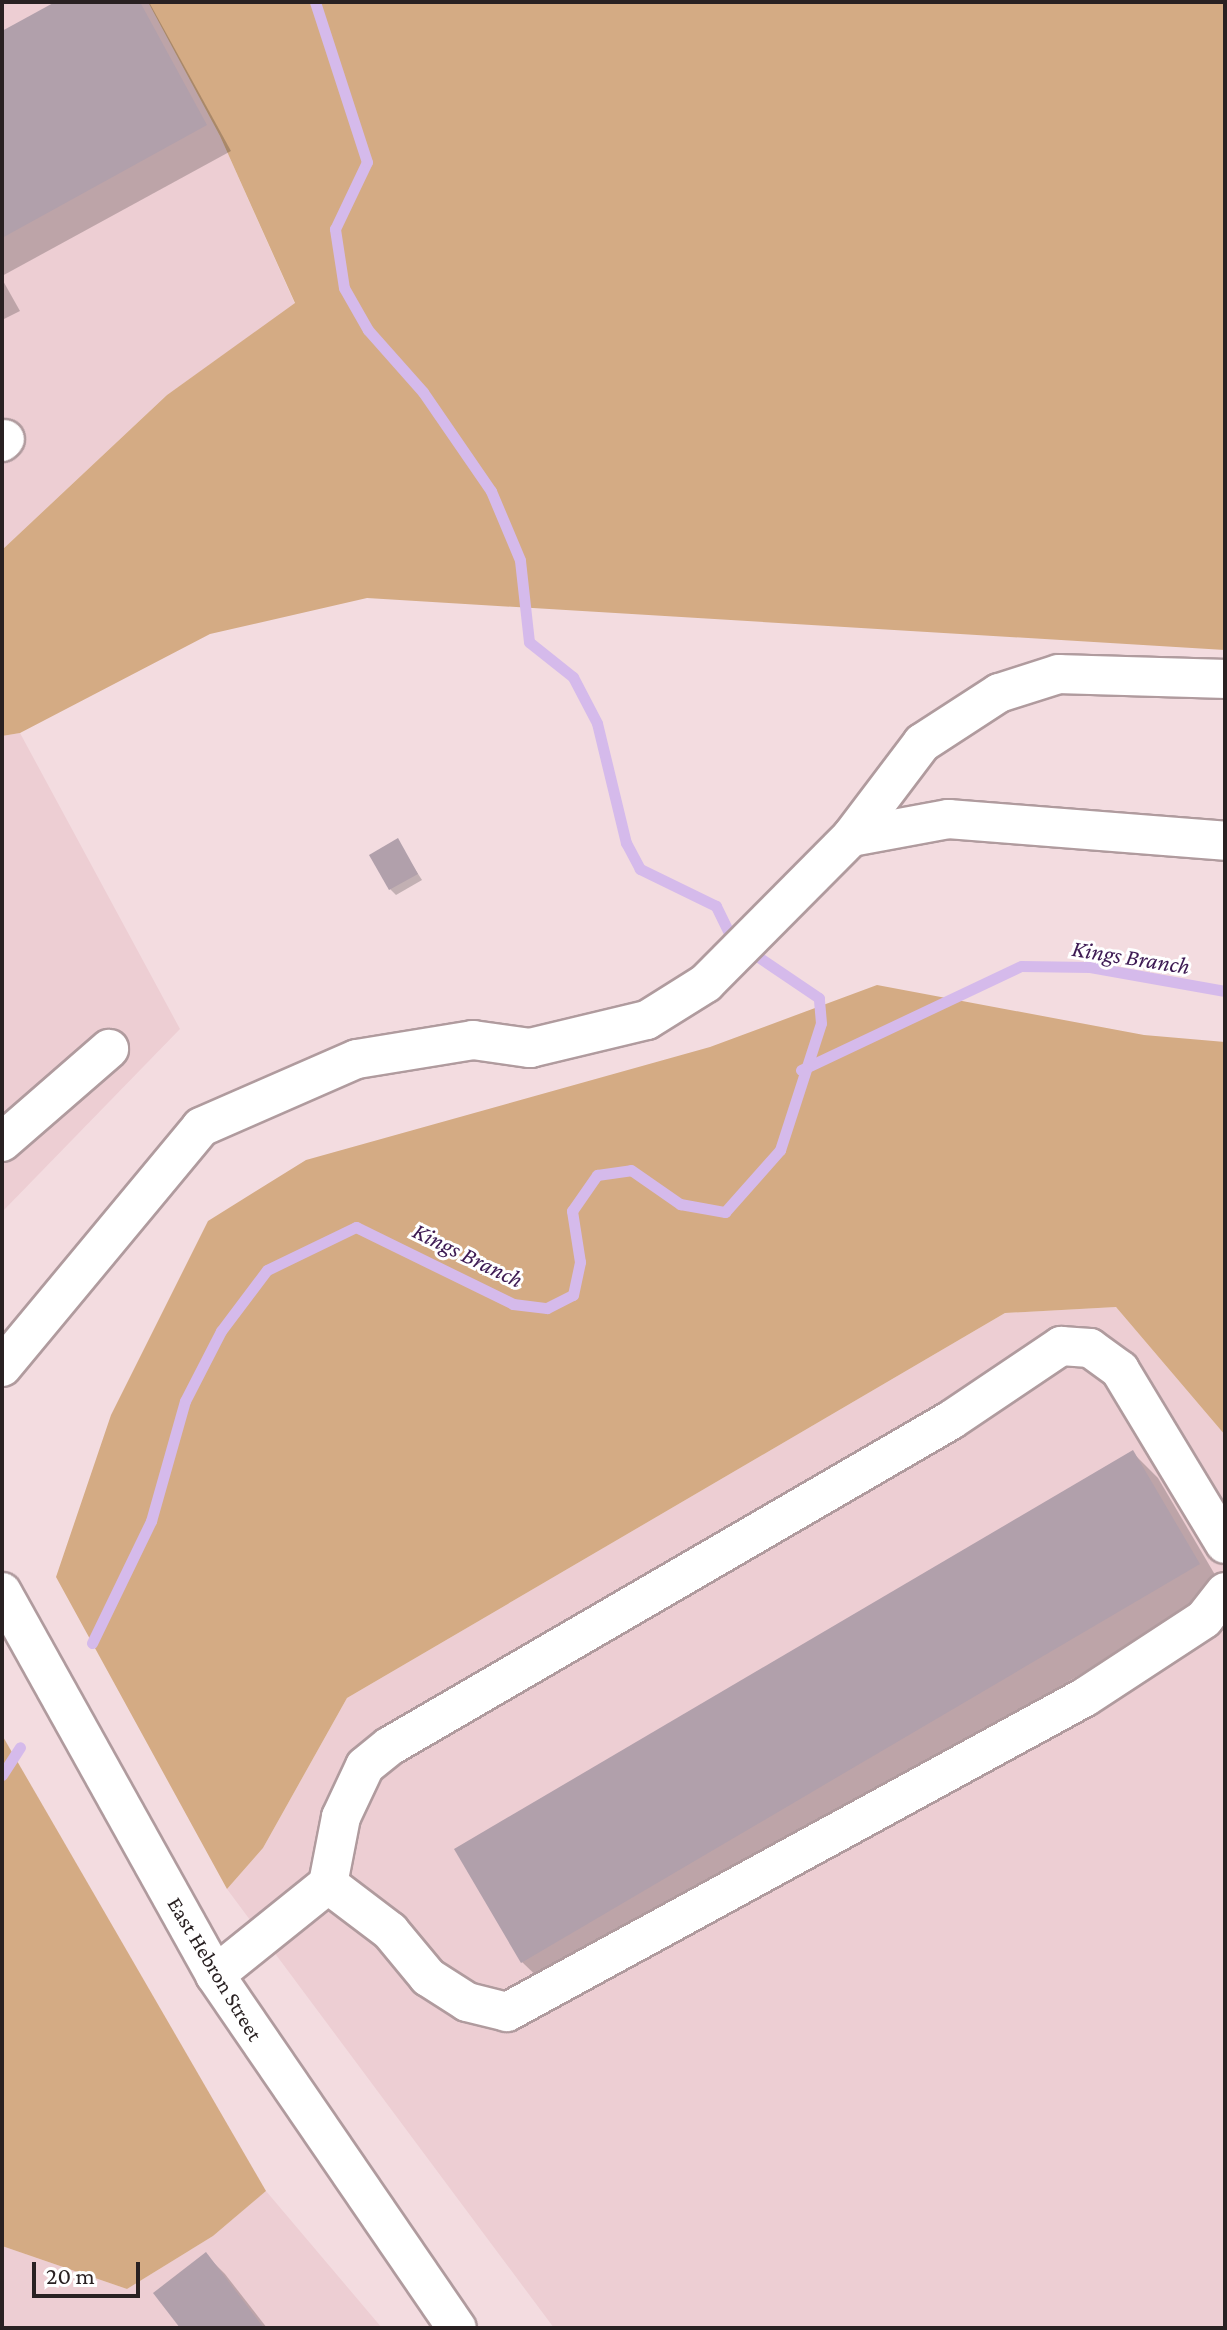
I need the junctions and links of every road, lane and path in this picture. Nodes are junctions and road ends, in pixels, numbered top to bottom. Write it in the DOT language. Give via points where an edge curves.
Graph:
graph roads {
  1 [pos="1225,679"];
  2 [pos="851,837"];
  3 [pos="1225,841"];
  4 [pos="109,1049"];
  5 [pos="2,1142"];
  6 [pos="2,1367"];
  7 [pos="1225,1544"];
  8 [pos="2,1592"];
  9 [pos="1225,1592"];
  10 [pos="328,1884"];
  11 [pos="215,1975"];
  12 [pos="457,2328"];
  1 -- 2 [label="street" via="1059,674 999,693 922,743"];
  2 -- 3 [label="street" via="948,819"];
  2 -- 6 [label="street" via="706,983 634,1024 530,1048 473,1040 357,1059 201,1127"];
  4 -- 5 [label="street"];
  7 -- 10 [label="street" via="1120,1370 1090,1348 1061,1346 951,1420 390,1746 365,1766 341,1817"];
  8 -- 11 [label="street, East Hebron Street"];
  9 -- 10 [label="street" via="1204,1619 1085,1697 507,2012 467,2002 428,1977 390,1931"];
  10 -- 11 [label="street"];
  11 -- 12 [label="street, East Hebron Street"];
}
